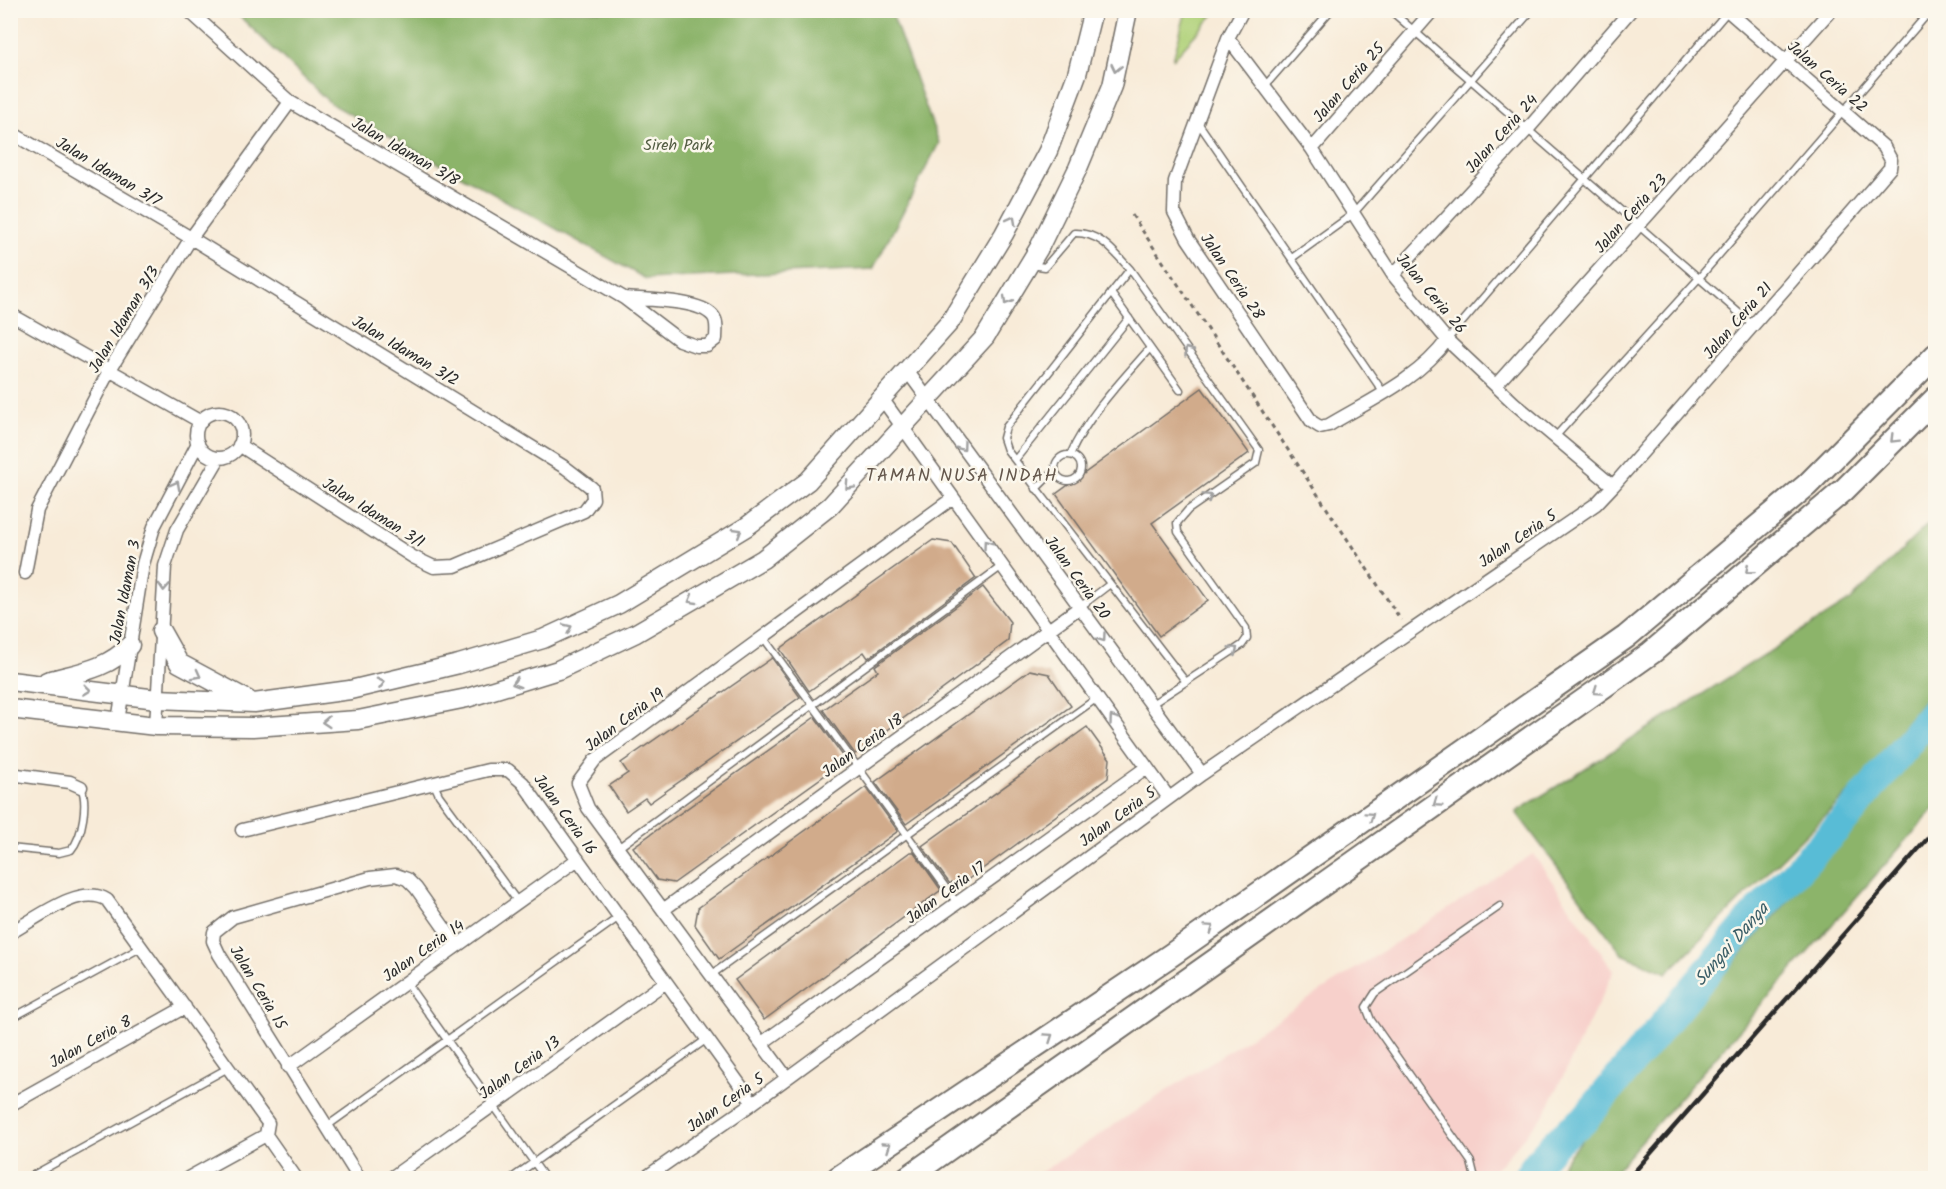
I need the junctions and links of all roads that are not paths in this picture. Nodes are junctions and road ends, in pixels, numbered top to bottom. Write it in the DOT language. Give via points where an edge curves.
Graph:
graph roads {
  1 [pos="188,10"];
  2 [pos="1093,10"];
  3 [pos="1128,10"];
  4 [pos="1243,10"];
  5 [pos="1331,10"];
  6 [pos="1390,10"];
  7 [pos="1433,10"];
  8 [pos="1532,10"];
  9 [pos="1631,10"];
  10 [pos="1831,10"];
  11 [pos="1931,10"];
  12 [pos="1728,11"];
  13 [pos="1414,32"];
  14 [pos="1228,38"];
  15 [pos="1787,63"];
  16 [pos="1471,81"];
  17 [pos="1264,87"];
  18 [pos="290,102"];
  19 [pos="1844,112"];
  20 [pos="1197,121"];
  21 [pos="1527,130"];
  22 [pos="10,132"];
  23 [pos="1312,149"];
  24 [pos="1886,175"];
  25 [pos="1585,179"];
  26 [pos="1353,214"];
  27 [pos="1640,227"];
  28 [pos="191,238"];
  29 [pos="1292,258"];
  30 [pos="1029,264"];
  31 [pos="1130,269"];
  32 [pos="1392,275"];
  33 [pos="1700,278"];
  34 [pos="1111,292"];
  35 [pos="624,298"];
  36 [pos="10,314"];
  37 [pos="1129,318"];
  38 [pos="1754,326"];
  39 [pos="1447,340"];
  40 [pos="1150,348"];
  41 [pos="1935,355"];
  42 [pos="109,371"];
  43 [pos="908,372"];
  44 [pos="1496,385"];
  45 [pos="1180,390"];
  46 [pos="1383,392"];
  47 [pos="1935,398"];
  48 [pos="883,400"];
  49 [pos="928,400"];
  50 [pos="201,422"];
  51 [pos="903,427"];
  52 [pos="1556,437"];
  53 [pos="198,443"];
  54 [pos="240,445"];
  55 [pos="1070,455"];
  56 [pos="219,458"];
  57 [pos="1015,459"];
  58 [pos="1055,470"];
  59 [pos="1613,486"];
  60 [pos="1036,489"];
  61 [pos="953,498"];
  62 [pos="593,499"];
  63 [pos="1003,566"];
  64 [pos="25,573"];
  65 [pos="1110,585"];
  66 [pos="1080,607"];
  67 [pos="1048,630"];
  68 [pos="161,631"];
  69 [pos="762,637"];
  70 [pos="130,645"];
  71 [pos="10,681"];
  72 [pos="1186,682"];
  73 [pos="36,684"];
  74 [pos="123,694"];
  75 [pos="1098,698"];
  76 [pos="157,699"];
  77 [pos="254,703"];
  78 [pos="812,705"];
  79 [pos="1151,705"];
  80 [pos="10,709"];
  81 [pos="118,722"];
  82 [pos="156,726"];
  83 [pos="1147,767"];
  84 [pos="858,769"];
  85 [pos="10,774"];
  86 [pos="1202,774"];
  87 [pos="434,784"];
  88 [pos="81,787"];
  89 [pos="1169,798"];
  90 [pos="242,830"];
  91 [pos="907,835"];
  92 [pos="10,848"];
  93 [pos="618,848"];
  94 [pos="578,860"];
  95 [pos="518,902"];
  96 [pos="957,903"];
  97 [pos="1500,906"];
  98 [pos="663,910"];
  99 [pos="619,917"];
  100 [pos="10,933"];
  101 [pos="142,946"];
  102 [pos="457,946"];
  103 [pos="711,975"];
  104 [pos="406,982"];
  105 [pos="666,982"];
  106 [pos="185,1007"];
  107 [pos="10,1019"];
  108 [pos="707,1039"];
  109 [pos="447,1040"];
  110 [pos="762,1043"];
  111 [pos="288,1067"];
  112 [pos="228,1068"];
  113 [pos="787,1078"];
  114 [pos="753,1103"];
  115 [pos="10,1105"];
  116 [pos="493,1106"];
  117 [pos="325,1128"];
  118 [pos="266,1135"];
  119 [pos="534,1163"];
  120 [pos="28,1179"];
  121 [pos="188,1179"];
  122 [pos="296,1179"];
  123 [pos="359,1179"];
  124 [pos="391,1179"];
  125 [pos="512,1179"];
  126 [pos="545,1179"];
  127 [pos="645,1179"];
  128 [pos="838,1179"];
  129 [pos="907,1179"];
  130 [pos="1475,1179"];
  1 -- 18 [label="street, Jalan Idaman 3/8"];
  43 -- 2 [label="main road, one-way" via="950,322 1004,234 1048,151 1077,74"];
  3 -- 30 [label="main road, one-way" via="1112,86 1078,168"];
  4 -- 14 [label="street, Jalan Ceria 28"];
  5 -- 17 [label="lane"];
  6 -- 13 [label="lane"];
  7 -- 13 [label="street, Jalan Ceria 25"];
  8 -- 16 [label="lane"];
  9 -- 21 [label="street, Jalan Ceria 24"];
  10 -- 15 [label="street, Jalan Ceria 23"];
  11 -- 19 [label="lane"];
  12 -- 15 [label="street, Jalan Ceria 22"];
  12 -- 25 [label="lane"];
  13 -- 16 [label="lane"];
  13 -- 23 [label="street, Jalan Ceria 25"];
  14 -- 17 [label="street"];
  14 -- 20 [label="street, Jalan Ceria 28"];
  15 -- 19 [label="street, Jalan Ceria 22"];
  15 -- 27 [label="street, Jalan Ceria 23"];
  16 -- 21 [label="lane"];
  16 -- 26 [label="lane"];
  17 -- 23 [label="street, Jalan Ceria 26"];
  18 -- 28 [label="street, Jalan Idaman 3/3"];
  18 -- 35 [label="street, Jalan Idaman 3/8"];
  19 -- 24 [label="street, Jalan Ceria 22" via="1889,153 1890,168"];
  19 -- 33 [label="lane"];
  20 -- 29 [label="lane"];
  20 -- 46 [label="street, Jalan Ceria 28" via="1175,181 1174,212 1188,239 1312,422 1320,427 1329,425"];
  21 -- 25 [label="lane"];
  21 -- 32 [label="street, Jalan Ceria 24"];
  22 -- 28 [label="street, Jalan Idaman 3/7"];
  23 -- 26 [label="street, Jalan Ceria 26"];
  24 -- 38 [label="street, Jalan Ceria 21"];
  25 -- 27 [label="lane"];
  25 -- 39 [label="lane"];
  26 -- 29 [label="lane"];
  26 -- 32 [label="street, Jalan Ceria 26"];
  27 -- 33 [label="lane"];
  27 -- 44 [label="street, Jalan Ceria 23"];
  28 -- 42 [label="street, Jalan Idaman 3/3"];
  28 -- 62 [label="street, Jalan Idaman 3/2" via="566,468 592,488"];
  29 -- 46 [label="lane"];
  30 -- 31 [label="lane" via="1045,267 1074,233 1084,232 1106,243"];
  30 -- 49 [label="main road, one-way" via="985,338"];
  31 -- 34 [label="lane"];
  72 -- 31 [label="lane, one-way" via="1247,638 1246,628 1178,532 1178,523 1188,510 1256,464 1259,450"];
  32 -- 39 [label="street, Jalan Ceria 26"];
  33 -- 38 [label="lane"];
  33 -- 52 [label="lane"];
  34 -- 37 [label="lane"];
  34 -- 57 [label="lane" via="1006,427 1002,438"];
  35 -- 35 [label="street, Jalan Idaman 3/8" via="698,305 712,315 717,325 716,339 707,346 679,340"];
  36 -- 42 [label="street"];
  37 -- 40 [label="lane"];
  37 -- 57 [label="lane"];
  38 -- 59 [label="street, Jalan Ceria 21"];
  39 -- 44 [label="street, Jalan Ceria 26"];
  39 -- 46 [label="street, Jalan Ceria 28" via="1437,354"];
  40 -- 45 [label="lane"];
  40 -- 55 [label="lane" via="1093,416"];
  128 -- 41 [label="highway, one-way" via="1171,955 1626,637 1807,485"];
  42 -- 50 [label="street"];
  42 -- 64 [label="street, Jalan Idaman 3/3" via="37,510"];
  43 -- 48 [label="main road"];
  43 -- 49 [label="street, Jalan Ceria 20"];
  44 -- 52 [label="street, Jalan Ceria 26"];
  47 -- 129 [label="highway, one-way" via="1844,490 1651,653"];
  48 -- 51 [label="street"];
  77 -- 48 [label="main road, one-way" via="350,690 459,664 543,639 619,604 746,527 808,481"];
  49 -- 51 [label="main road"];
  49 -- 66 [label="street, Jalan Ceria 20, one-way"];
  50 -- 53 [label="street" via="196,432"];
  50 -- 54 [label="street" via="212,413 234,417 241,430"];
  51 -- 61 [label="street"];
  51 -- 82 [label="main road, one-way" via="830,506 763,559 636,633 558,670 466,698 358,720 254,727"];
  52 -- 59 [label="street, Jalan Ceria 26"];
  53 -- 56 [label="street" via="206,453"];
  70 -- 53 [label="street, Jalan Idaman 3, one-way" via="142,564 154,527"];
  54 -- 56 [label="street"];
  54 -- 62 [label="street, Jalan Idaman 3/1" via="434,567 455,566 584,511"];
  55 -- 58 [label="lane" via="1059,459"];
  55 -- 58 [label="lane" via="1080,463 1079,476 1062,481"];
  56 -- 68 [label="street, one-way" via="177,530 165,566"];
  57 -- 60 [label="lane"];
  58 -- 60 [label="lane"];
  59 -- 86 [label="street, Jalan Ceria 5" via="1596,504"];
  60 -- 65 [label="lane"];
  63 -- 61 [label="street, one-way"];
  61 -- 69 [label="street, Jalan Ceria 19"];
  63 -- 67 [label="street"];
  63 -- 78 [label="lane"];
  65 -- 66 [label="lane"];
  65 -- 72 [label="lane"];
  66 -- 67 [label="street, Jalan Ceria 18"];
  66 -- 79 [label="street, Jalan Ceria 20, one-way"];
  67 -- 75 [label="street"];
  67 -- 84 [label="street, Jalan Ceria 18"];
  68 -- 76 [label="street"];
  68 -- 77 [label="main road, one-way" via="172,654 188,670"];
  69 -- 78 [label="lane"];
  69 -- 93 [label="street, Jalan Ceria 19" via="585,771 578,783 581,795"];
  70 -- 73 [label="main road" via="106,664"];
  70 -- 74 [label="street, Jalan Idaman 3"];
  71 -- 73 [label="main road"];
  72 -- 79 [label="lane"];
  73 -- 74 [label="main road, one-way"];
  74 -- 76 [label="main road"];
  74 -- 81 [label="street, Jalan Idaman 3"];
  83 -- 75 [label="street, one-way"];
  75 -- 91 [label="lane"];
  76 -- 77 [label="main road"];
  76 -- 82 [label="street"];
  78 -- 84 [label="lane"];
  78 -- 93 [label="lane"];
  79 -- 86 [label="street, Jalan Ceria 20"];
  80 -- 81 [label="main road"];
  81 -- 82 [label="main road"];
  83 -- 89 [label="street"];
  83 -- 96 [label="street, Jalan Ceria 17"];
  84 -- 91 [label="lane"];
  84 -- 98 [label="street, Jalan Ceria 18"];
  85 -- 88 [label="street"];
  86 -- 89 [label="street, Jalan Ceria 5"];
  87 -- 90 [label="street, Jalan Ceria 16"];
  87 -- 94 [label="street, Jalan Ceria 16" via="488,770 508,770 523,783"];
  87 -- 95 [label="lane"];
  88 -- 92 [label="lane" via="86,798 71,850 59,853"];
  89 -- 113 [label="street, Jalan Ceria 5"];
  91 -- 96 [label="lane"];
  91 -- 103 [label="lane"];
  93 -- 98 [label="street, Jalan Ceria 19"];
  94 -- 95 [label="street, Jalan Ceria 14"];
  94 -- 99 [label="street, Jalan Ceria 16"];
  95 -- 102 [label="street, Jalan Ceria 14"];
  96 -- 110 [label="street, Jalan Ceria 17"];
  97 -- 130 [label="lane" via="1375,993 1366,1007 1371,1020 1471,1162"];
  98 -- 103 [label="street, Jalan Ceria 19"];
  99 -- 105 [label="street, Jalan Ceria 16"];
  99 -- 109 [label="lane"];
  100 -- 101 [label="street" via="76,896 98,895 115,908"];
  101 -- 106 [label="street"];
  101 -- 107 [label="lane"];
  102 -- 104 [label="street, Jalan Ceria 14"];
  102 -- 111 [label="street, Jalan Ceria 15" via="416,888 396,875 370,878 233,917 222,924 214,932 216,948"];
  103 -- 110 [label="street, Jalan Ceria 19"];
  104 -- 109 [label="lane"];
  104 -- 111 [label="street, Jalan Ceria 14"];
  105 -- 108 [label="street, Jalan Ceria 16"];
  105 -- 116 [label="street, Jalan Ceria 13"];
  106 -- 112 [label="street"];
  106 -- 115 [label="street, Jalan Ceria 8"];
  108 -- 114 [label="street, Jalan Ceria 16"];
  108 -- 119 [label="lane"];
  109 -- 116 [label="lane"];
  109 -- 117 [label="lane"];
  110 -- 113 [label="street, Jalan Ceria 19"];
  111 -- 117 [label="street, Jalan Ceria 15"];
  112 -- 118 [label="street" via="268,1123"];
  112 -- 120 [label="lane"];
  113 -- 114 [label="street, Jalan Ceria 5"];
  114 -- 127 [label="street, Jalan Ceria 5"];
  116 -- 119 [label="lane"];
  116 -- 124 [label="street, Jalan Ceria 13"];
  117 -- 123 [label="street, Jalan Ceria 15"];
  118 -- 121 [label="street"];
  118 -- 122 [label="street"];
  119 -- 125 [label="lane"];
  119 -- 126 [label="lane"];
}
